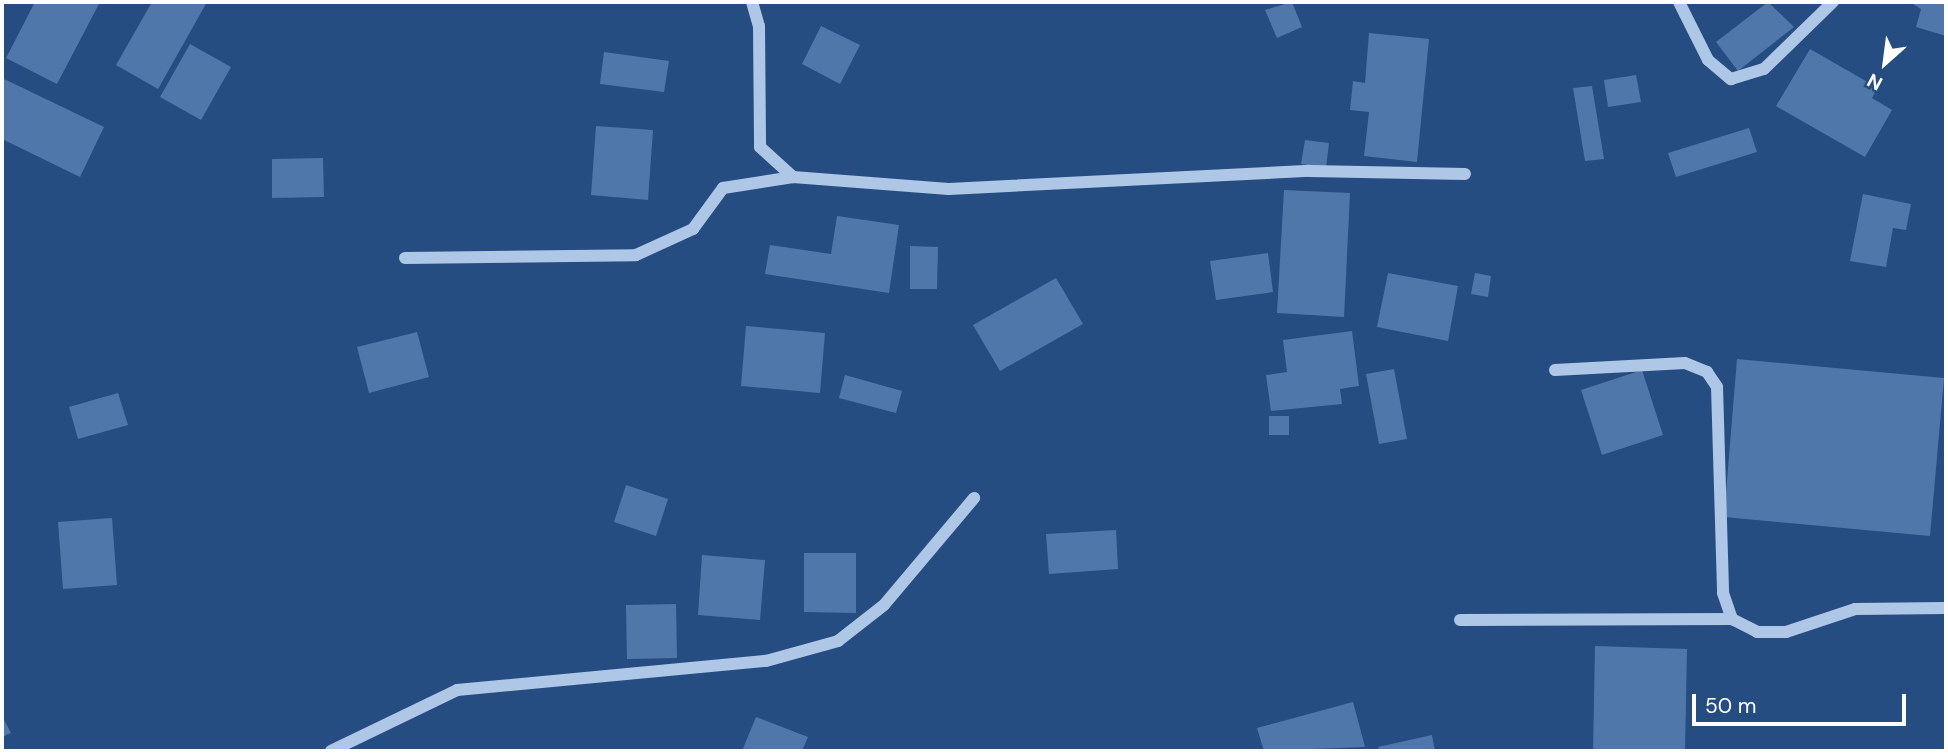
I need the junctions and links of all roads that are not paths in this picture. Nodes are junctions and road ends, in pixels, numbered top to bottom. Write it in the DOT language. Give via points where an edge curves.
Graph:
graph roads {
  1 [pos="752,2"];
  2 [pos="1678,2"];
  3 [pos="1833,2"];
  4 [pos="1465,174"];
  5 [pos="793,177"];
  6 [pos="405,258"];
  7 [pos="1555,370"];
  8 [pos="974,498"];
  9 [pos="1946,608"];
  10 [pos="1732,619"];
  11 [pos="1460,620"];
  12 [pos="331,751"];
  1 -- 5 [label="street" via="759,26 760,147"];
  2 -- 3 [label="street" via="1708,60 1731,79 1764,69"];
  4 -- 5 [label="street" via="1310,170 949,189"];
  5 -- 6 [label="street" via="723,188 693,229 636,255"];
  7 -- 10 [label="street" via="1685,363 1707,372 1717,387 1723,593"];
  8 -- 12 [label="street" via="884,605 838,641 766,661 457,690"];
  9 -- 10 [label="street" via="1855,608 1786,632 1757,632"];
  10 -- 11 [label="street"];
}
